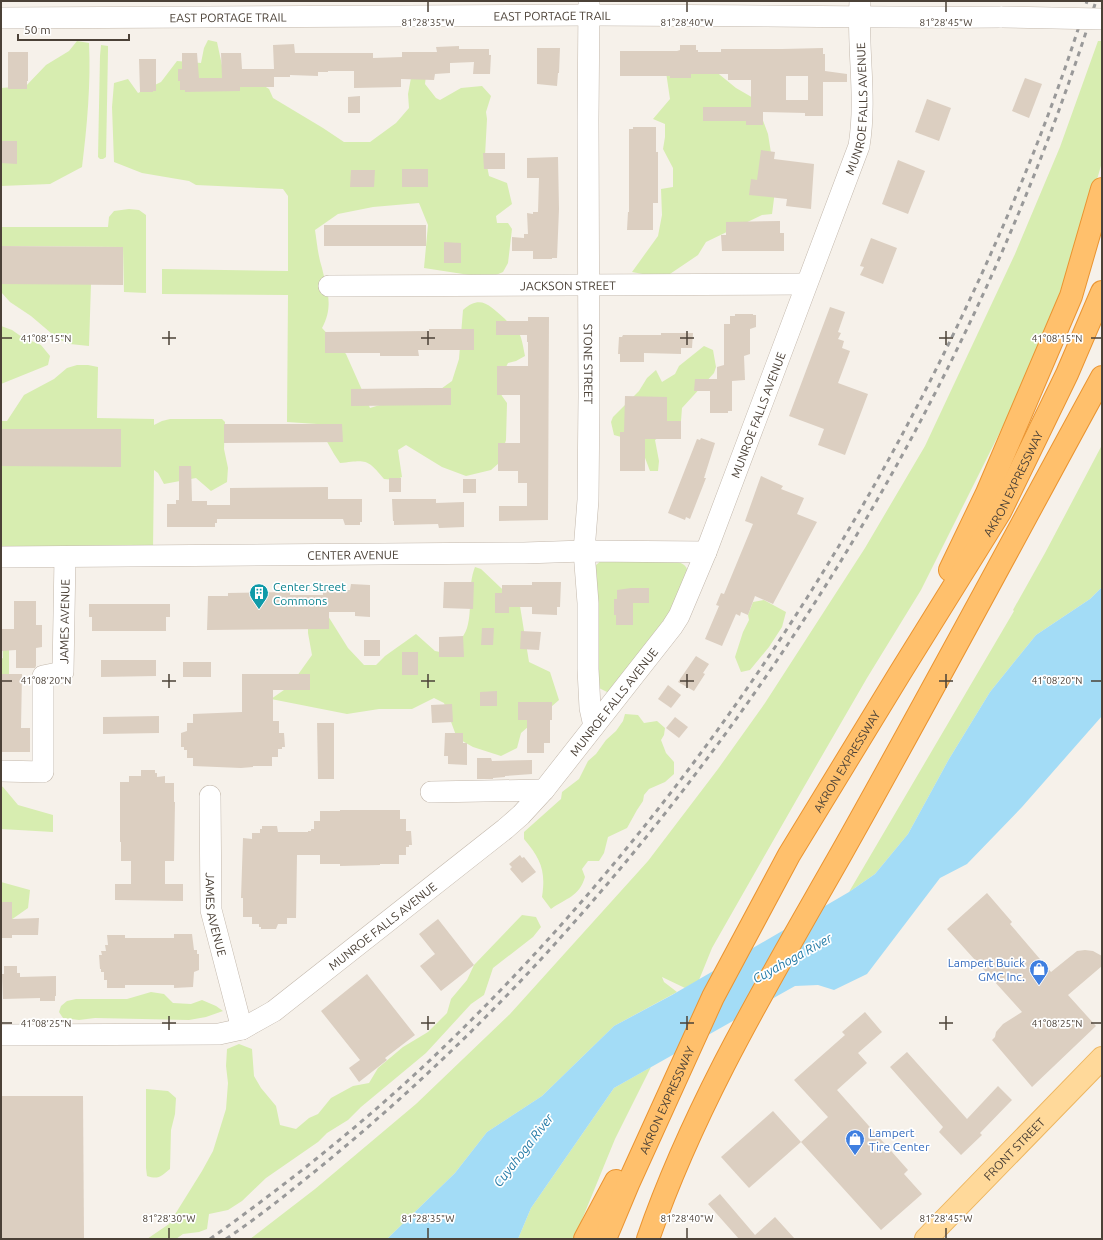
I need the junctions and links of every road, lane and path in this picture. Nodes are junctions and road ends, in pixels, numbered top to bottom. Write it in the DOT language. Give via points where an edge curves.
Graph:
graph roads {
  1 [pos="589,8"];
  2 [pos="52,9"];
  3 [pos="320,9"];
  4 [pos="859,9"];
  5 [pos="1,18"];
  6 [pos="1102,20"];
  7 [pos="1102,189"];
  8 [pos="589,284"];
  9 [pos="806,284"];
  10 [pos="329,286"];
  11 [pos="1102,292"];
  12 [pos="1102,377"];
  13 [pos="1102,394"];
  14 [pos="1036,499"];
  15 [pos="584,551"];
  16 [pos="706,552"];
  17 [pos="1,557"];
  18 [pos="65,557"];
  19 [pos="900,673"];
  20 [pos="594,726"];
  21 [pos="1,771"];
  22 [pos="544,790"];
  23 [pos="431,792"];
  24 [pos="210,796"];
  25 [pos="242,1029"];
  26 [pos="1,1035"];
  27 [pos="689,1051"];
  28 [pos="1102,1058"];
  29 [pos="584,1239"];
  30 [pos="606,1239"];
  31 [pos="648,1239"];
  32 [pos="926,1239"];
  1 -- 3 [label="street, EAST PORTAGE TRAIL"];
  1 -- 4 [label="street, EAST PORTAGE TRAIL"];
  1 -- 8 [label="street, STONE STREET"];
  2 -- 3 [label="street, EAST PORTAGE TRAIL"];
  2 -- 5 [label="street, EAST PORTAGE TRAIL"];
  4 -- 6 [label="street, EAST PORTAGE TRAIL, bridge" via="910,16"];
  4 -- 9 [label="street, MUNROE FALLS AVENUE" via="862,100 859,146"];
  7 -- 19 [label="highway" via="1071,296 987,493"];
  8 -- 9 [label="street, JACKSON STREET"];
  8 -- 10 [label="street, JACKSON STREET"];
  8 -- 15 [label="street, STONE STREET" via="588,500"];
  9 -- 16 [label="street, MUNROE FALLS AVENUE"];
  11 -- 19 [label="highway, AKRON EXPRESSWAY" via="1068,374 1000,512"];
  12 -- 14 [label="highway"];
  13 -- 14 [label="highway"];
  14 -- 31 [label="highway" via="748,1020 705,1103 663,1197"];
  15 -- 16 [label="street, CENTER AVENUE"];
  15 -- 18 [label="street, CENTER AVENUE"];
  15 -- 20 [label="street, STONE STREET" via="588,603 590,708"];
  16 -- 20 [label="street, MUNROE FALLS AVENUE" via="672,627"];
  17 -- 18 [label="street, CENTER AVENUE"];
  18 -- 21 [label="street, JAMES AVENUE" via="63,672 43,676 43,772"];
  19 -- 27 [label="highway, AKRON EXPRESSWAY" via="789,855 713,997"];
  20 -- 22 [label="street, MUNROE FALLS AVENUE"];
  22 -- 23 [label="street"];
  22 -- 25 [label="street, MUNROE FALLS AVENUE" via="505,829 274,1011"];
  24 -- 25 [label="street, JAMES AVENUE" via="211,910"];
  25 -- 26 [label="street, MUNROE FALLS AVENUE" via="219,1034"];
  27 -- 29 [label="highway"];
  27 -- 30 [label="highway, AKRON EXPRESSWAY" via="628,1184"];
  28 -- 32 [label="main road, FRONT STREET"];
}
